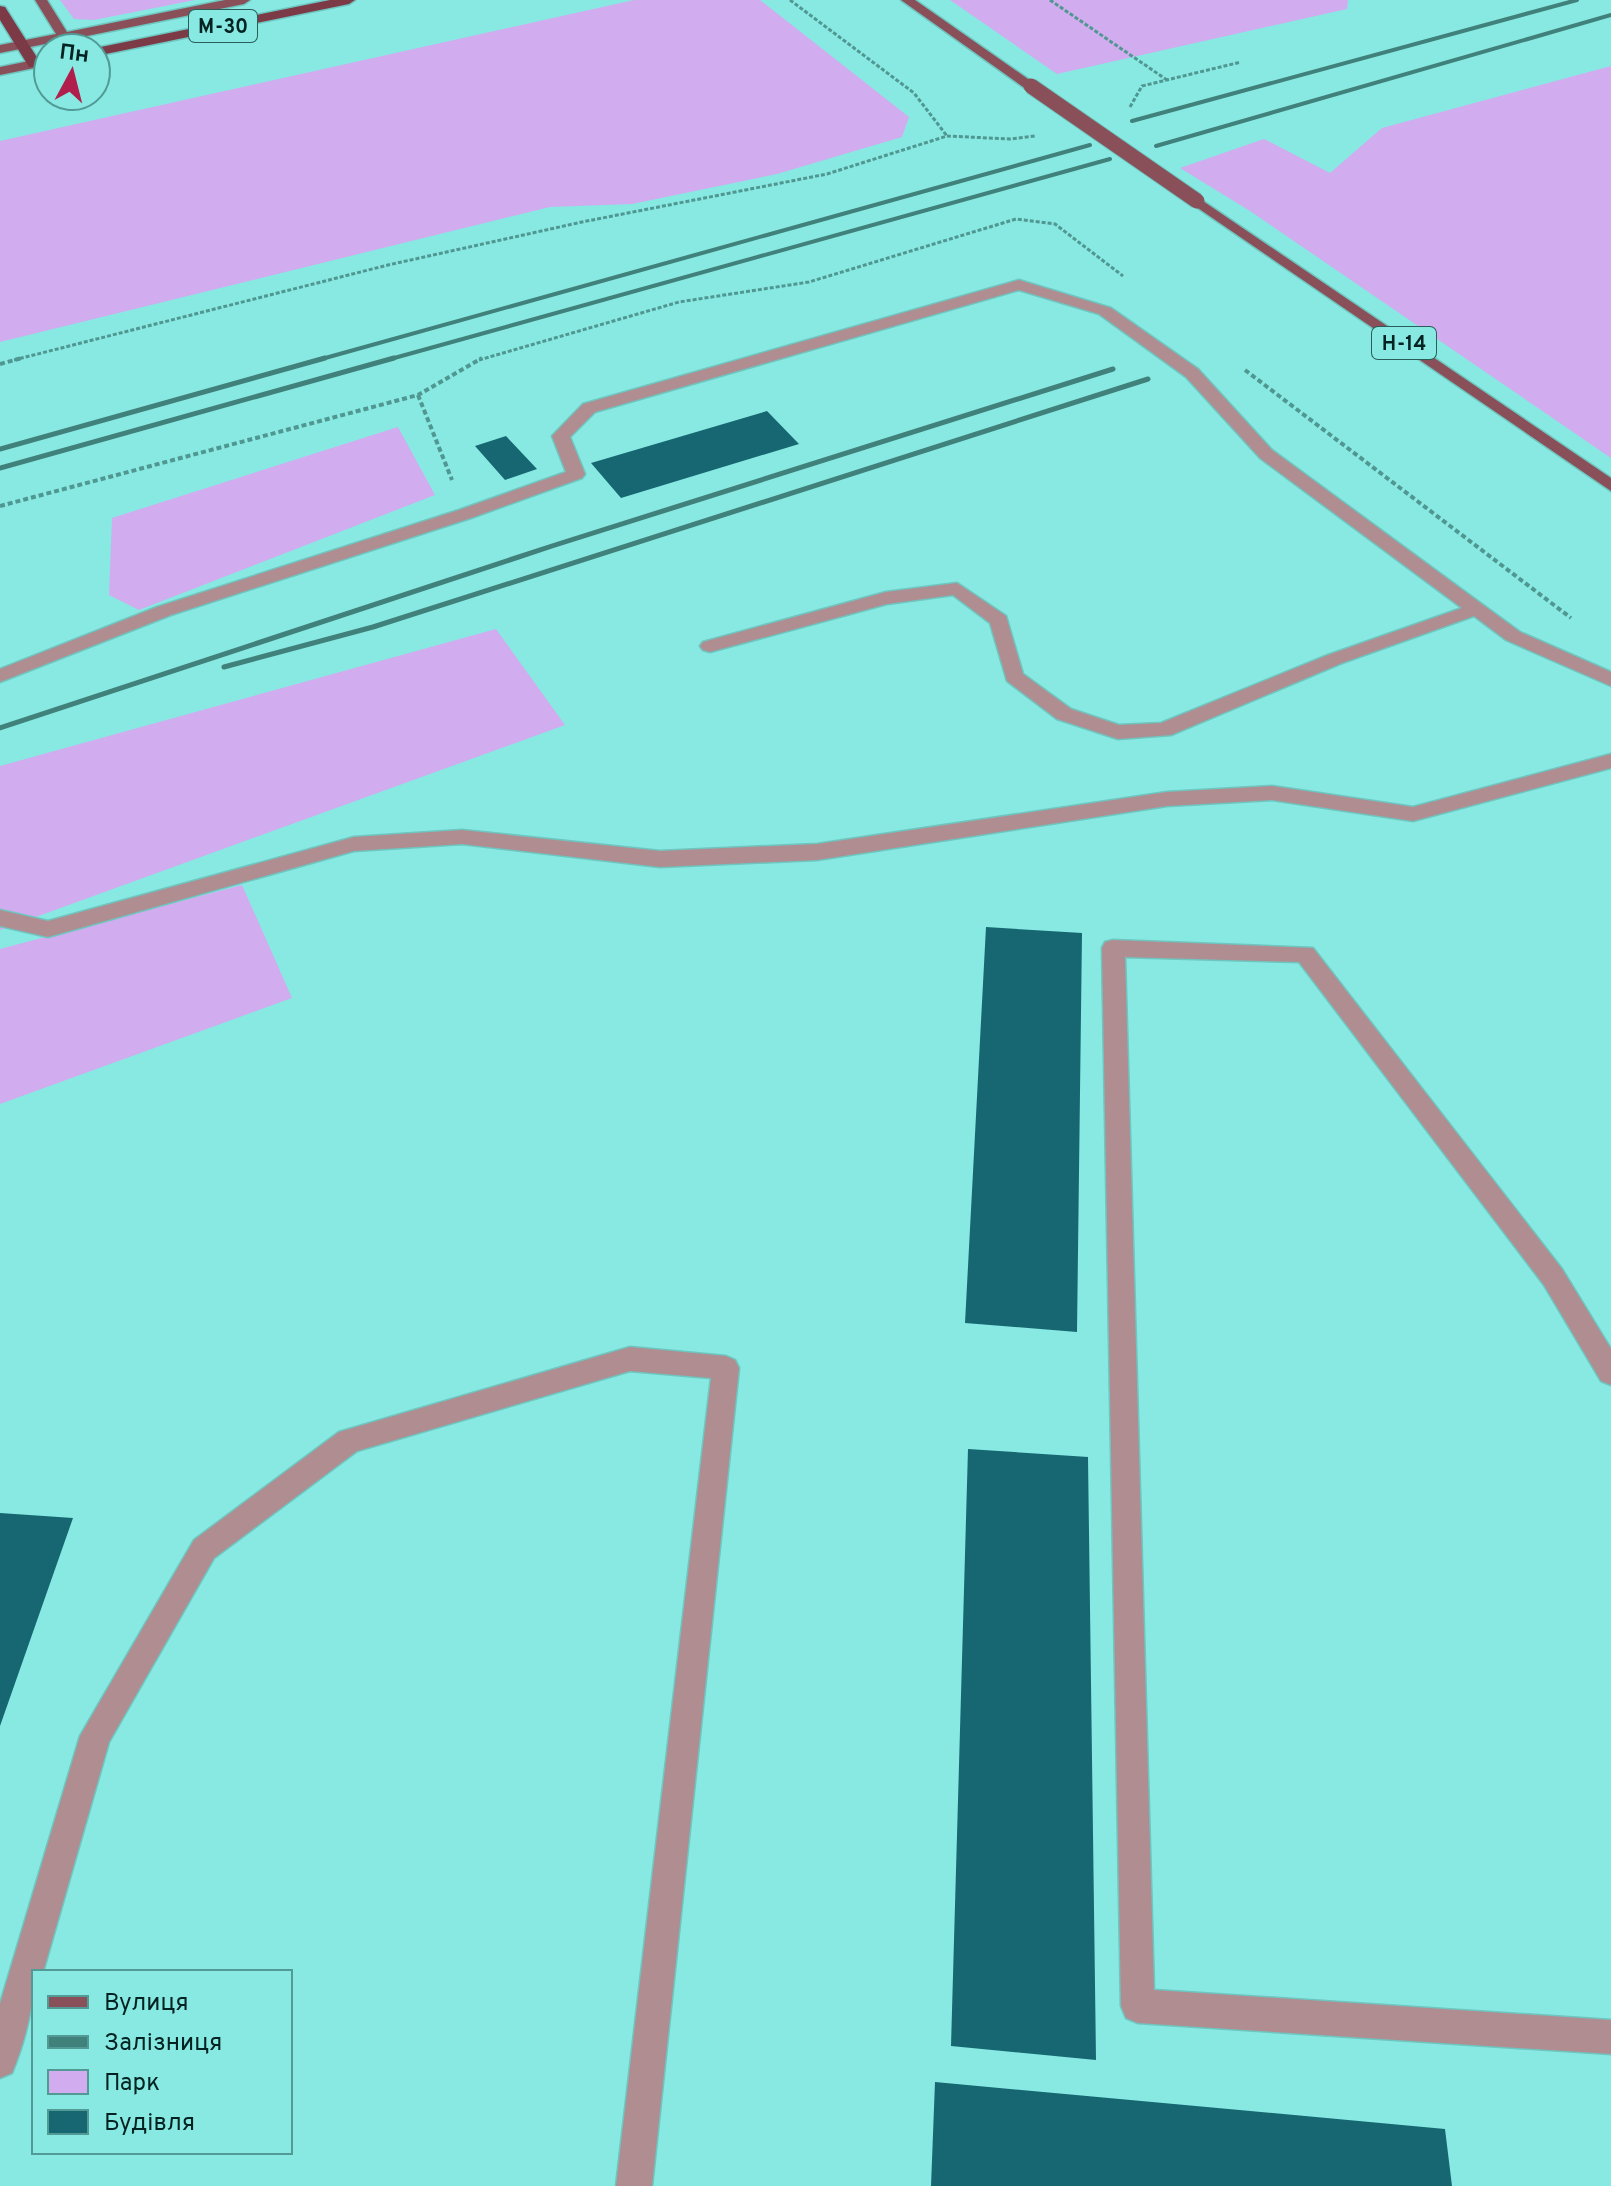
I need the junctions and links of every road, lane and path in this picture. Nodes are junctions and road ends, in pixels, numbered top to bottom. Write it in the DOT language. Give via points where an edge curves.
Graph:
graph roads {
  1 [pos="41,0"];
  2 [pos="244,0"];
  3 [pos="349,0"];
  4 [pos="790,0"];
  5 [pos="907,0"];
  6 [pos="1050,0"];
  7 [pos="0,10"];
  8 [pos="62,32"];
  9 [pos="110,32"];
  10 [pos="32,44"];
  11 [pos="22,45"];
  12 [pos="0,49"];
  13 [pos="112,49"];
  14 [pos="32,54"];
  15 [pos="1241,62"];
  16 [pos="32,65"];
  17 [pos="0,71"];
  18 [pos="1167,80"];
  19 [pos="1126,114"];
  20 [pos="1048,135"];
  21 [pos="947,136"];
  22 [pos="1130,282"];
  23 [pos="0,364"];
  24 [pos="1243,369"];
  25 [pos="418,395"];
  26 [pos="1611,486"];
  27 [pos="0,506"];
  28 [pos="465,514"];
  29 [pos="1476,609"];
  30 [pos="1574,620"];
  31 [pos="710,646"];
  32 [pos="0,676"];
  33 [pos="1611,680"];
  34 [pos="1611,761"];
  35 [pos="0,918"];
  36 [pos="1611,1373"];
  37 [pos="1611,2037"];
  38 [pos="0,2061"];
  39 [pos="634,2186"];
  1 -- 8 [label="main road"];
  2 -- 9 [label="main road"];
  3 -- 13 [label="highway, М-30"];
  4 -- 21 [label="path" via="914,93"];
  5 -- 26 [label="main road, Н-14, bridge"];
  6 -- 18 [label="path"];
  7 -- 11 [label="highway"];
  10 -- 11 [label="main road"];
  11 -- 12 [label="main road"];
  11 -- 14 [label="highway"];
  15 -- 18 [label="path"];
  16 -- 17 [label="main road"];
  18 -- 19 [label="path" via="1142,86"];
  20 -- 21 [label="path"];
  21 -- 23 [label="path" via="827,174 388,265"];
  22 -- 25 [label="path" via="1055,224 1016,219 809,282 679,302 483,358"];
  24 -- 30 [label="path"];
  25 -- 27 [label="path"];
  25 -- 28 [label="path"];
  28 -- 29 [label="lane" via="576,474 561,436 589,408 1019,285 1105,311 1192,373 1266,454"];
  28 -- 32 [label="lane" via="164,611"];
  29 -- 31 [label="lane" via="1335,659 1164,730 1118,732 1064,714 1014,677 999,620 957,589 886,598"];
  29 -- 33 [label="lane" via="1513,636"];
  34 -- 35 [label="lane" via="1413,814 1272,793 1167,799 817,852 660,859 462,837 354,844 48,929"];
  36 -- 37 [label="lane" via="1553,1277 1305,954 1113,948 1138,2006"];
  38 -- 39 [label="lane" via="95,1736 204,1549 349,1441 630,1359 726,1368"];
}
